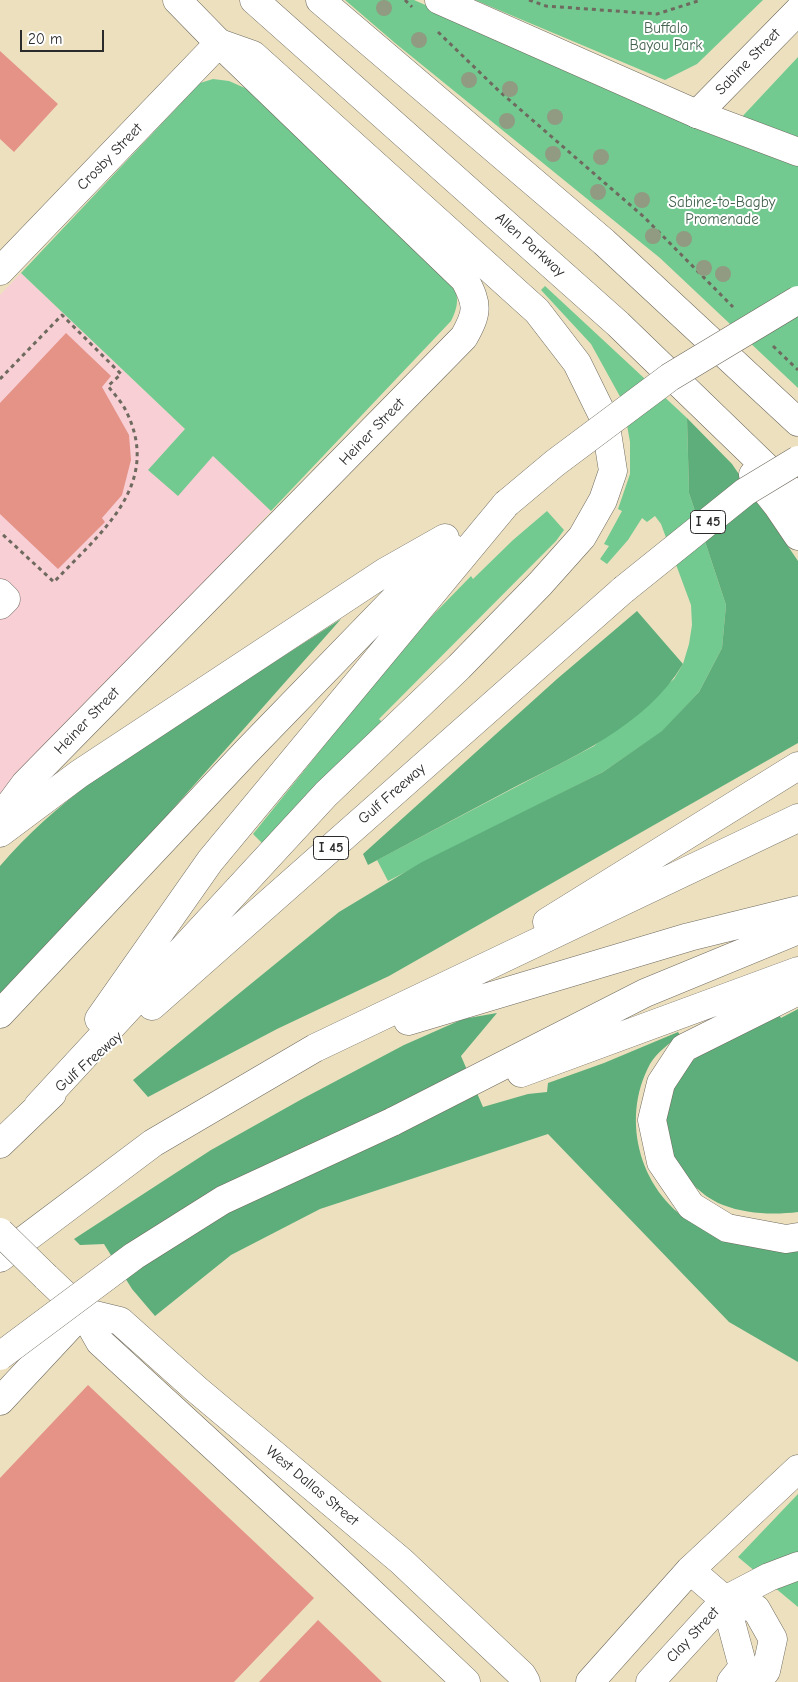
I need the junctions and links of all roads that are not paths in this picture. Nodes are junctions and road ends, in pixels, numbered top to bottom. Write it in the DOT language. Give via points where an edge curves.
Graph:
graph roads {
  1 [pos="177,0"];
  2 [pos="254,0"];
  3 [pos="320,0"];
  4 [pos="439,0"];
  5 [pos="798,11"];
  6 [pos="219,43"];
  7 [pos="697,114"];
  8 [pos="798,152"];
  9 [pos="0,271"];
  10 [pos="798,300"];
  11 [pos="663,366"];
  12 [pos="798,422"];
  13 [pos="798,460"];
  14 [pos="798,498"];
  15 [pos="506,504"];
  16 [pos="798,536"];
  17 [pos="0,593"];
  18 [pos="0,605"];
  19 [pos="798,766"];
  20 [pos="0,818"];
  21 [pos="798,818"];
  22 [pos="0,833"];
  23 [pos="798,910"];
  24 [pos="798,930"];
  25 [pos="798,971"];
  26 [pos="798,991"];
  27 [pos="429,996"];
  28 [pos="0,1014"];
  29 [pos="315,1048"];
  30 [pos="504,1072"];
  31 [pos="38,1106"];
  32 [pos="0,1144"];
  33 [pos="0,1232"];
  34 [pos="798,1237"];
  35 [pos="0,1258"];
  36 [pos="83,1312"];
  37 [pos="0,1356"];
  38 [pos="0,1401"];
  39 [pos="798,1469"];
  40 [pos="328,1500"];
  41 [pos="303,1528"];
  42 [pos="798,1566"];
  43 [pos="690,1570"];
  44 [pos="725,1600"];
  45 [pos="466,1682"];
  46 [pos="526,1682"];
  47 [pos="590,1682"];
  48 [pos="650,1682"];
  49 [pos="731,1682"];
  50 [pos="756,1682"];
  1 -- 6 [label="main road, Heiner Street"];
  2 -- 11 [label="main road, Allen Parkway"];
  3 -- 12 [label="main road" via="604,242"];
  4 -- 7 [label="main road"];
  5 -- 7 [label="main road, Sabine Street"];
  6 -- 9 [label="main road, Crosby Street"];
  6 -- 20 [label="main road, Heiner Street" via="465,280 475,299 473,321 464,336 359,446 25,784"];
  6 -- 31 [label="main road" via="253,55 537,311 577,363 605,420 613,471 603,500 582,537 540,584 459,667 326,794"];
  7 -- 8 [label="main road"];
  10 -- 15 [label="main road, bridge" via="670,377"];
  11 -- 14 [label="main road, Allen Parkway"];
  11 -- 16 [label="main road" via="777,504"];
  13 -- 31 [label="main road, Gulf Freeway / I 45, bridge" via="745,492 623,590"];
  15 -- 22 [label="main road" via="385,572 79,774"];
  15 -- 28 [label="main road" via="412,581"];
  15 -- 31 [label="main road" via="210,861"];
  17 -- 18 [label="main road" via="6,599"];
  19 -- 27 [label="main road"];
  21 -- 27 [label="main road"];
  23 -- 29 [label="main road" via="679,940"];
  24 -- 30 [label="main road" via="645,993"];
  25 -- 30 [label="main road"];
  26 -- 34 [label="main road" via="684,1048 661,1083 652,1120 661,1162 691,1206 727,1228 786,1239"];
  27 -- 29 [label="main road"];
  29 -- 35 [label="main road" via="153,1143"];
  30 -- 37 [label="main road, bridge" via="223,1200 134,1256"];
  31 -- 32 [label="main road, Gulf Freeway / I 45"];
  33 -- 36 [label="main road, bridge"];
  36 -- 38 [label="main road"];
  36 -- 40 [label="main road, West Dallas Street" via="120,1321"];
  36 -- 41 [label="main road" via="100,1342"];
  39 -- 43 [label="main road"];
  40 -- 41 [label="main road"];
  40 -- 46 [label="main road, West Dallas Street" via="401,1562"];
  41 -- 45 [label="main road"];
  42 -- 44 [label="main road"];
  43 -- 44 [label="main road, Clay Street"];
  43 -- 47 [label="main road"];
  44 -- 48 [label="main road, Clay Street"];
  44 -- 49 [label="main road" via="743,1667"];
  44 -- 50 [label="main road" via="756,1609 773,1639 766,1671"];
}
